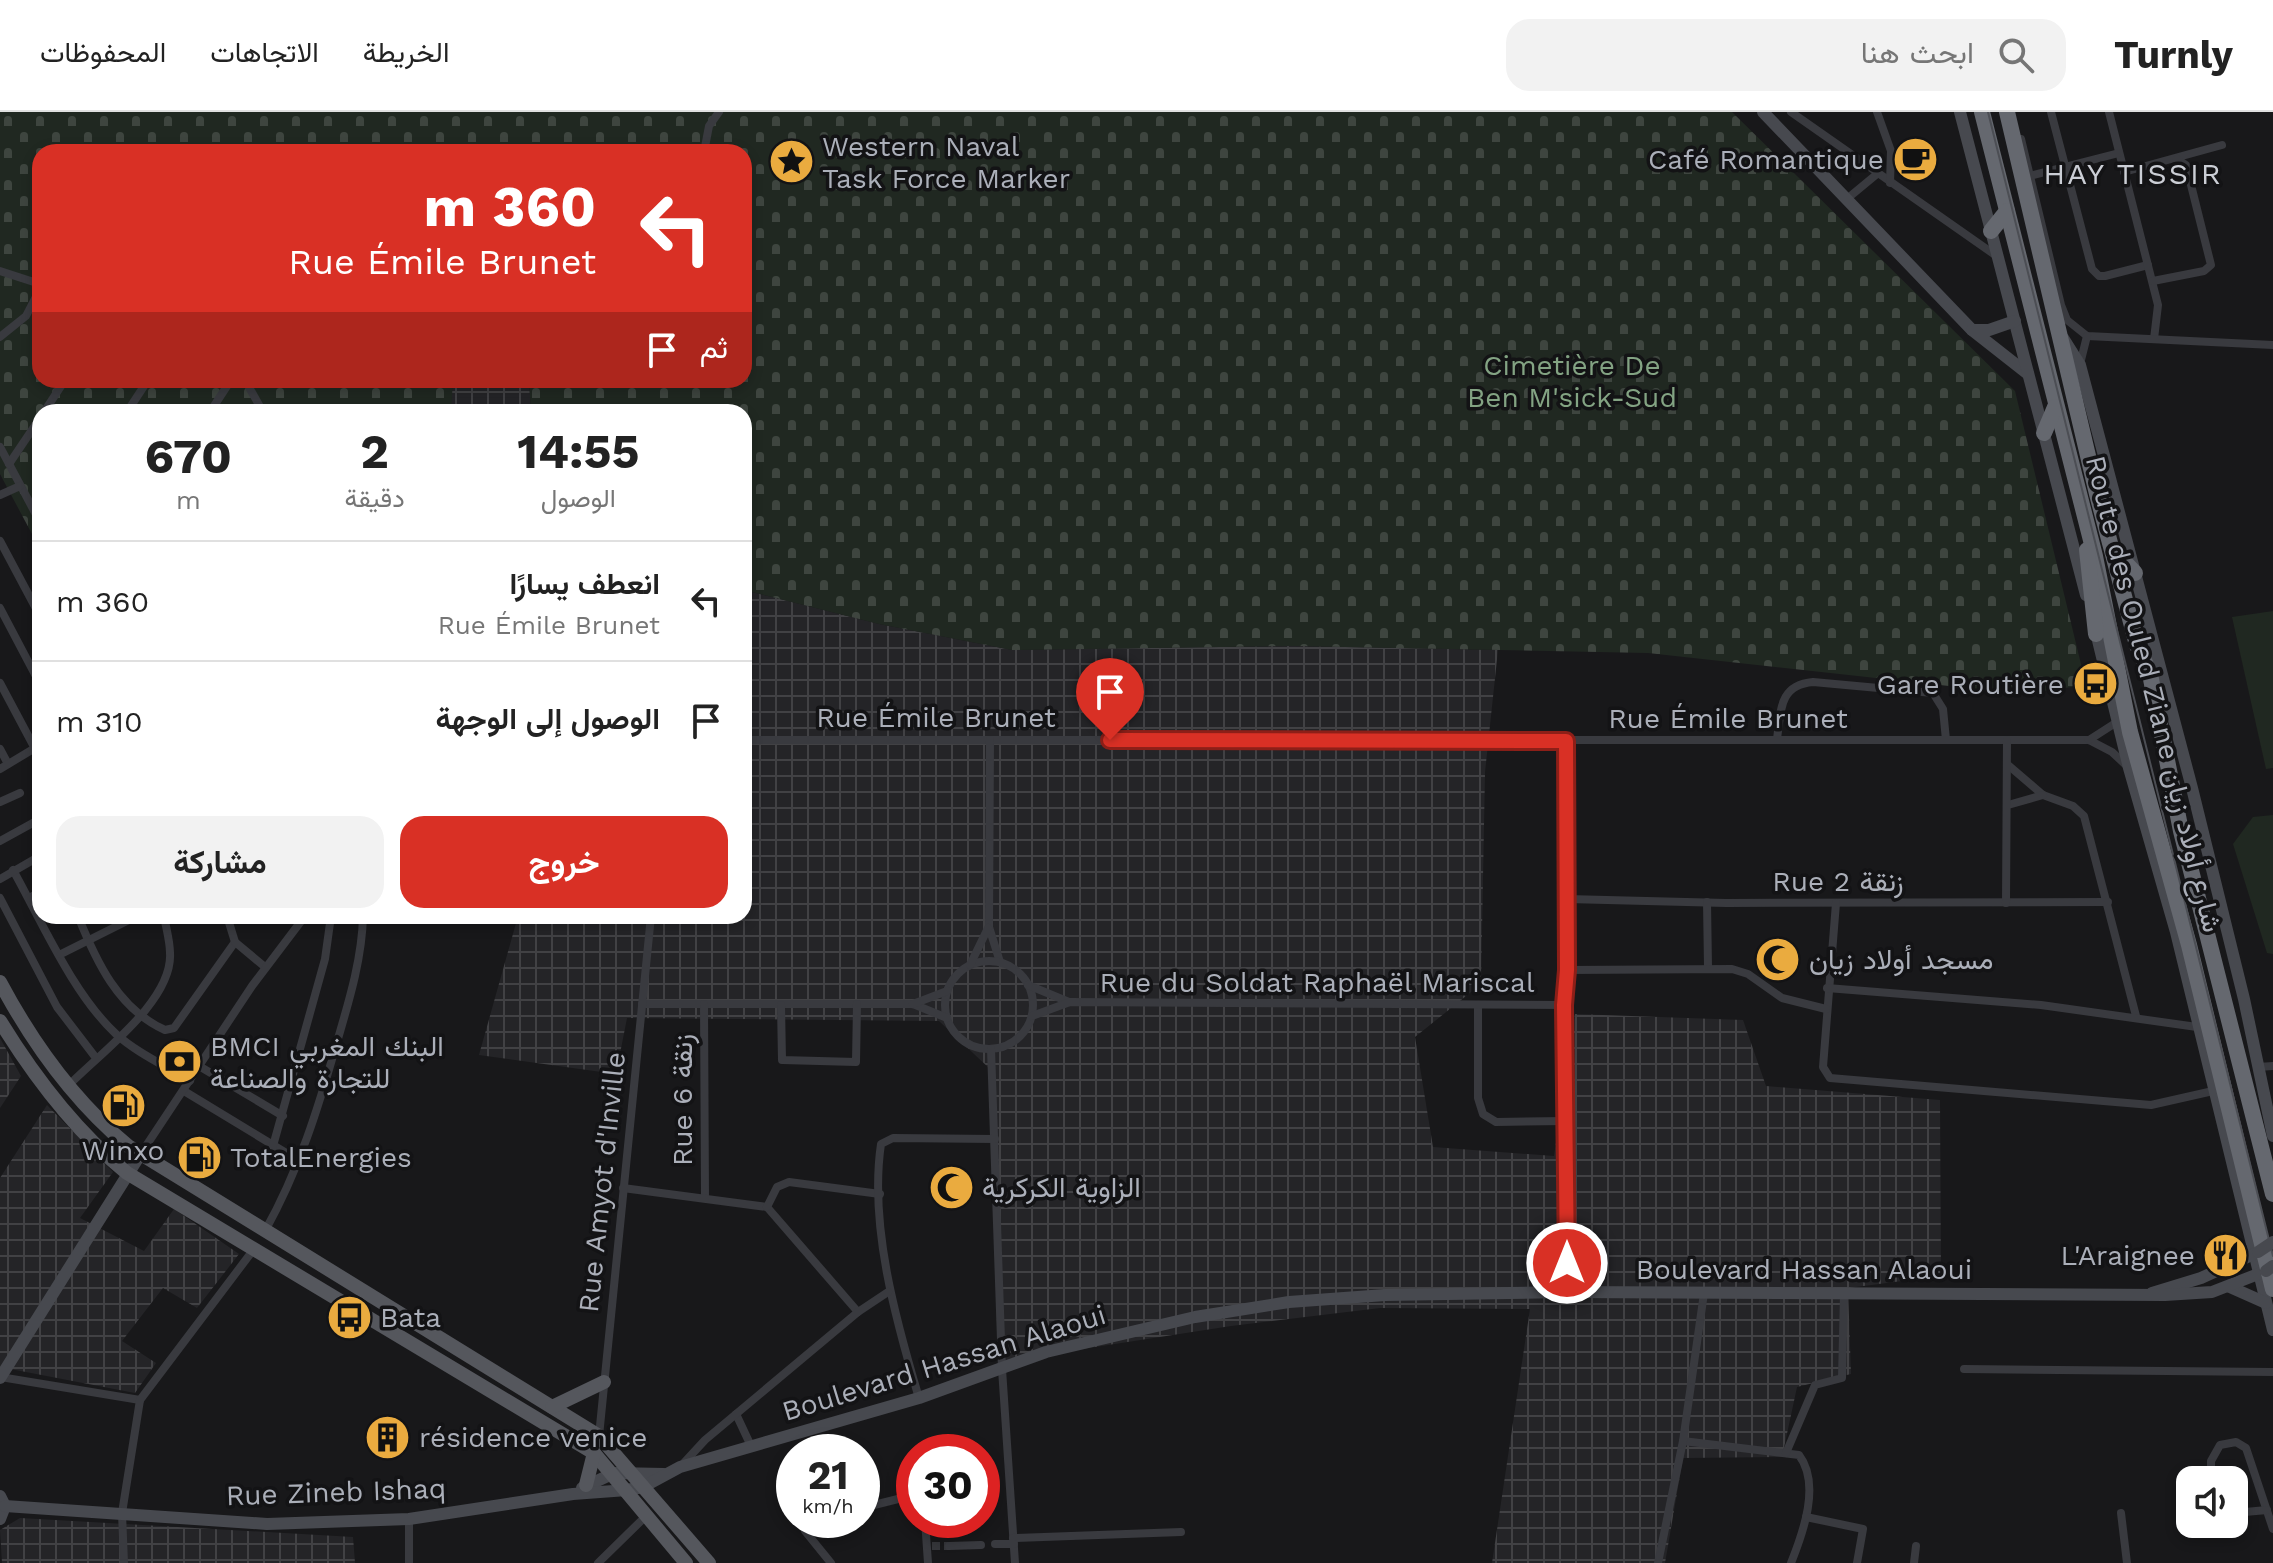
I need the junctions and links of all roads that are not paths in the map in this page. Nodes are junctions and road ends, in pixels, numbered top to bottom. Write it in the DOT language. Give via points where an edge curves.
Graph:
graph roads {
  1 [pos="719,112"];
  2 [pos="1763,112"];
  3 [pos="1791,112"];
  4 [pos="1877,112"];
  5 [pos="1960,112"];
  6 [pos="1982,112"];
  7 [pos="2007,112"];
  8 [pos="2015,112"];
  9 [pos="2051,112"];
  10 [pos="2109,112"];
  11 [pos="706,144"];
  12 [pos="2222,145"];
  13 [pos="2119,153"];
  14 [pos="2177,159"];
  15 [pos="2065,168"];
  16 [pos="2124,172"];
  17 [pos="1877,174"];
  18 [pos="2030,176"];
  19 [pos="1890,183"];
  20 [pos="1848,198"];
  21 [pos="2007,211"];
  22 [pos="1991,231"];
  23 [pos="1999,257"];
  24 [pos="2148,265"];
  25 [pos="0,271"];
  26 [pos="2153,281"];
  27 [pos="32,283"];
  28 [pos="32,303"];
  29 [pos="2015,321"];
  30 [pos="2058,328"];
  31 [pos="1972,330"];
  32 [pos="2087,336"];
  33 [pos="0,337"];
  34 [pos="2154,339"];
  35 [pos="2273,345"];
  36 [pos="2080,365"];
  37 [pos="2029,375"];
  38 [pos="2055,407"];
  39 [pos="32,430"];
  40 [pos="2044,433"];
  41 [pos="0,447"];
  42 [pos="9,464"];
  43 [pos="20,486"];
  44 [pos="0,495"];
  45 [pos="32,508"];
  46 [pos="2088,528"];
  47 [pos="0,541"];
  48 [pos="2112,549"];
  49 [pos="2135,573"];
  50 [pos="32,601"];
  51 [pos="0,608"];
  52 [pos="2096,634"];
  53 [pos="32,669"];
  54 [pos="0,683"];
  55 [pos="2117,722"];
  56 [pos="32,738"];
  57 [pos="1777,739"];
  58 [pos="752,740"];
  59 [pos="990,740"];
  60 [pos="1946,740"];
  61 [pos="2007,740"];
  62 [pos="2089,740"];
  63 [pos="1566,741"];
  64 [pos="0,749"];
  65 [pos="32,750"];
  66 [pos="2008,765"];
  67 [pos="4,767"];
  68 [pos="2129,768"];
  69 [pos="20,793"];
  70 [pos="2043,795"];
  71 [pos="0,802"];
  72 [pos="2008,805"];
  73 [pos="2148,819"];
  74 [pos="32,823"];
  75 [pos="0,841"];
  76 [pos="32,860"];
  77 [pos="13,870"];
  78 [pos="0,879"];
  79 [pos="32,896"];
  80 [pos="0,898"];
  81 [pos="29,898"];
  82 [pos="1567,899"];
  83 [pos="1707,902"];
  84 [pos="2108,902"];
  85 [pos="32,903"];
  86 [pos="1836,903"];
  87 [pos="2006,903"];
  88 [pos="44,924"];
  89 [pos="81,924"];
  90 [pos="121,924"];
  91 [pos="166,924"];
  92 [pos="229,924"];
  93 [pos="299,924"];
  94 [pos="330,924"];
  95 [pos="362,924"];
  96 [pos="650,924"];
  97 [pos="989,927"];
  98 [pos="88,941"];
  99 [pos="235,942"];
  100 [pos="61,954"];
  101 [pos="1000,962"];
  102 [pos="970,965"];
  103 [pos="265,967"];
  104 [pos="1708,967"];
  105 [pos="1567,970"];
  106 [pos="0,982"];
  107 [pos="1028,985"];
  108 [pos="1827,988"];
  109 [pos="947,991"];
  110 [pos="1070,1002"];
  111 [pos="642,1004"];
  112 [pos="704,1004"];
  113 [pos="857,1004"];
  114 [pos="913,1004"];
  115 [pos="781,1005"];
  116 [pos="1478,1005"];
  117 [pos="1564,1005"];
  118 [pos="1826,1009"];
  119 [pos="142,1016"];
  120 [pos="1032,1016"];
  121 [pos="2136,1016"];
  122 [pos="947,1018"];
  123 [pos="0,1021"];
  124 [pos="2197,1027"];
  125 [pos="118,1036"];
  126 [pos="991,1049"];
  127 [pos="96,1058"];
  128 [pos="199,1066"];
  129 [pos="2273,1066"];
  130 [pos="2258,1067"];
  131 [pos="190,1081"];
  132 [pos="68,1086"];
  133 [pos="184,1091"];
  134 [pos="2213,1091"];
  135 [pos="283,1116"];
  136 [pos="1566,1121"];
  137 [pos="2273,1136"];
  138 [pos="995,1139"];
  139 [pos="273,1146"];
  140 [pos="140,1155"];
  141 [pos="301,1162"];
  142 [pos="127,1173"];
  143 [pos="623,1188"];
  144 [pos="880,1194"];
  145 [pos="2273,1194"];
  146 [pos="705,1196"];
  147 [pos="767,1207"];
  148 [pos="264,1232"];
  149 [pos="2273,1242"];
  150 [pos="254,1249"];
  151 [pos="2255,1254"];
  152 [pos="2266,1271"];
  153 [pos="2230,1287"];
  154 [pos="888,1292"];
  155 [pos="1567,1292"];
  156 [pos="1704,1293"];
  157 [pos="1844,1293"];
  158 [pos="2152,1293"];
  159 [pos="2270,1296"];
  160 [pos="858,1312"];
  161 [pos="2273,1330"];
  162 [pos="1002,1369"];
  163 [pos="1964,1369"];
  164 [pos="2273,1372"];
  165 [pos="0,1378"];
  166 [pos="604,1382"];
  167 [pos="919,1398"];
  168 [pos="140,1400"];
  169 [pos="552,1407"];
  170 [pos="736,1414"];
  171 [pos="599,1436"];
  172 [pos="1683,1441"];
  173 [pos="751,1446"];
  174 [pos="594,1453"];
  175 [pos="1786,1453"];
  176 [pos="2211,1466"];
  177 [pos="680,1467"];
  178 [pos="631,1472"];
  179 [pos="614,1473"];
  180 [pos="666,1474"];
  181 [pos="586,1485"];
  182 [pos="643,1487"];
  183 [pos="627,1490"];
  184 [pos="573,1494"];
  185 [pos="3,1501"];
  186 [pos="2267,1510"];
  187 [pos="2248,1512"];
  188 [pos="122,1513"];
  189 [pos="2121,1513"];
  190 [pos="646,1516"];
  191 [pos="1806,1517"];
  192 [pos="0,1519"];
  193 [pos="409,1519"];
  194 [pos="2273,1529"];
  195 [pos="1181,1532"];
  196 [pos="811,1538"];
  197 [pos="928,1538"];
  198 [pos="1013,1541"];
  199 [pos="995,1544"];
  200 [pos="981,1545"];
  201 [pos="949,1546"];
  202 [pos="1916,1546"];
  203 [pos="124,1563"];
  204 [pos="409,1563"];
  205 [pos="598,1563"];
  206 [pos="686,1563"];
  207 [pos="709,1563"];
  208 [pos="831,1563"];
  209 [pos="928,1563"];
  210 [pos="1015,1563"];
  211 [pos="1658,1563"];
  212 [pos="1791,1563"];
  213 [pos="1857,1563"];
  214 [pos="1914,1563"];
  215 [pos="2127,1563"];
  1 -- 11 [label="street"];
  2 -- 20 [label="street"];
  3 -- 17 [label="street"];
  4 -- 19 [label="street" via="1891,151"];
  5 -- 22 [label="street"];
  6 -- 21 [label="highway, Route des Ouled Ziane شارع أولاد زيان"];
  7 -- 30 [label="highway, Route des Ouled Ziane شارع أولاد زيان"];
  8 -- 18 [label="street"];
  9 -- 15 [label="street"];
  10 -- 13 [label="street"];
  12 -- 14 [label="street"];
  13 -- 15 [label="street"];
  13 -- 16 [label="street"];
  14 -- 16 [label="street"];
  14 -- 26 [label="street" via="2186,165 2211,260 2204,271"];
  15 -- 18 [label="street"];
  15 -- 24 [label="street" via="2095,273 2105,276"];
  16 -- 24 [label="street"];
  17 -- 19 [label="street"];
  17 -- 20 [label="street"];
  18 -- 32 [label="street" via="2061,305 2067,320"];
  19 -- 23 [label="street"];
  20 -- 31 [label="street"];
  21 -- 22 [label="highway"];
  21 -- 38 [label="highway, Route des Ouled Ziane شارع أولاد زيان"];
  22 -- 23 [label="street"];
  23 -- 29 [label="street"];
  24 -- 26 [label="street"];
  25 -- 27 [label="street"];
  26 -- 34 [label="street" via="2159,313"];
  28 -- 33 [label="street" via="26,316"];
  29 -- 31 [label="street"];
  29 -- 37 [label="street"];
  30 -- 36 [label="street"];
  30 -- 48 [label="highway, Route des Ouled Ziane شارع أولاد زيان"];
  31 -- 37 [label="street"];
  32 -- 34 [label="street"];
  32 -- 36 [label="street"];
  34 -- 35 [label="street"];
  36 -- 49 [label="street"];
  37 -- 40 [label="street"];
  38 -- 40 [label="highway"];
  38 -- 46 [label="highway, Route des Ouled Ziane شارع أولاد زيان"];
  39 -- 42 [label="street"];
  40 -- 52 [label="street"];
  41 -- 42 [label="street"];
  42 -- 43 [label="street"];
  43 -- 44 [label="street"];
  43 -- 45 [label="street"];
  46 -- 52 [label="highway" via="2087,572"];
  46 -- 73 [label="highway, Route des Ouled Ziane شارع أولاد زيان"];
  47 -- 50 [label="street"];
  48 -- 49 [label="highway"];
  48 -- 145 [label="highway, Route des Ouled Ziane شارع أولاد زيان" via="2137,645 2150,674 2181,831"];
  49 -- 130 [label="street"];
  51 -- 53 [label="street"];
  52 -- 55 [label="street"];
  54 -- 56 [label="street"];
  55 -- 62 [label="street"];
  55 -- 68 [label="street"];
  57 -- 60 [label="street, Rue Émile Brunet"];
  57 -- 60 [label="street" via="1789,690 1797,683 1813,682 1933,693 1943,709"];
  57 -- 63 [label="street, Rue Émile Brunet"];
  58 -- 59 [label="street, Rue Émile Brunet"];
  59 -- 63 [label="street, Rue Émile Brunet"];
  59 -- 97 [label="street"];
  60 -- 61 [label="street, Rue Émile Brunet"];
  61 -- 62 [label="street, Rue Émile Brunet"];
  61 -- 66 [label="street"];
  62 -- 68 [label="street"];
  63 -- 82 [label="street"];
  64 -- 67 [label="street"];
  65 -- 67 [label="street"];
  66 -- 70 [label="street"];
  66 -- 72 [label="street"];
  68 -- 73 [label="street"];
  69 -- 71 [label="street"];
  70 -- 72 [label="street"];
  70 -- 84 [label="street" via="2084,816"];
  72 -- 87 [label="street"];
  73 -- 124 [label="street"];
  73 -- 159 [label="highway, Route des Ouled Ziane شارع أولاد زيان" via="2185,930"];
  74 -- 75 [label="street"];
  76 -- 77 [label="street"];
  77 -- 78 [label="street"];
  77 -- 81 [label="street"];
  79 -- 81 [label="street"];
  80 -- 127 [label="street" via="57,1007"];
  81 -- 85 [label="street"];
  82 -- 83 [label="street, Rue 2 زنقة"];
  82 -- 105 [label="street"];
  83 -- 86 [label="street, Rue 2 زنقة"];
  83 -- 104 [label="street"];
  84 -- 87 [label="street, Rue 2 زنقة"];
  84 -- 121 [label="street"];
  86 -- 87 [label="street, Rue 2 زنقة"];
  86 -- 108 [label="street"];
  88 -- 100 [label="street"];
  89 -- 98 [label="street"];
  90 -- 98 [label="street"];
  91 -- 119 [label="street" via="169,969"];
  92 -- 99 [label="street"];
  93 -- 103 [label="street"];
  94 -- 135 [label="street"];
  95 -- 141 [label="street" via="354,984"];
  96 -- 111 [label="street, Rue Amyot d'Inville"];
  97 -- 101 [label="street"];
  97 -- 102 [label="street"];
  98 -- 100 [label="street"];
  98 -- 119 [label="street" via="106,978"];
  99 -- 103 [label="street"];
  99 -- 119 [label="street" via="174,1028 165,1030"];
  100 -- 125 [label="street" via="86,997"];
  101 -- 102 [label="street"];
  101 -- 107 [label="street"];
  102 -- 109 [label="street"];
  103 -- 128 [label="street"];
  104 -- 105 [label="street"];
  104 -- 118 [label="street" via="1743,971 1782,998"];
  105 -- 117 [label="street"];
  106 -- 132 [label="main road"];
  107 -- 110 [label="street, Rue du Soldat Raphaël Mariscal"];
  107 -- 120 [label="street"];
  108 -- 118 [label="street"];
  108 -- 121 [label="street"];
  109 -- 114 [label="street"];
  109 -- 122 [label="street"];
  110 -- 116 [label="street, Rue du Soldat Raphaël Mariscal"];
  110 -- 120 [label="street, Rue du Soldat Raphaël Mariscal"];
  111 -- 112 [label="street"];
  111 -- 143 [label="street, Rue Amyot d'Inville"];
  112 -- 115 [label="street"];
  112 -- 146 [label="street, Rue 6 زنقة"];
  113 -- 114 [label="street"];
  113 -- 115 [label="street"];
  113 -- 115 [label="street" via="856,1062 782,1060"];
  114 -- 122 [label="street"];
  116 -- 117 [label="street, Rue du Soldat Raphaël Mariscal"];
  116 -- 136 [label="street" via="1478,1098 1483,1114 1496,1122"];
  117 -- 136 [label="street"];
  118 -- 134 [label="street" via="1823,1067 1834,1079 2151,1105"];
  119 -- 125 [label="street"];
  120 -- 126 [label="street" via="1016,1038"];
  121 -- 124 [label="street"];
  122 -- 126 [label="street" via="964,1041"];
  123 -- 142 [label="main road" via="60,1106 92,1144"];
  124 -- 134 [label="street"];
  125 -- 127 [label="street"];
  125 -- 131 [label="street"];
  126 -- 138 [label="street"];
  127 -- 132 [label="street"];
  128 -- 131 [label="street"];
  128 -- 135 [label="street"];
  129 -- 130 [label="street"];
  130 -- 137 [label="street"];
  131 -- 133 [label="street"];
  132 -- 140 [label="main road"];
  133 -- 139 [label="street"];
  133 -- 140 [label="street"];
  134 -- 151 [label="street"];
  135 -- 139 [label="street"];
  136 -- 155 [label="street"];
  138 -- 144 [label="street" via="893,1138 881,1144"];
  138 -- 162 [label="street"];
  139 -- 141 [label="street"];
  140 -- 142 [label="street"];
  140 -- 148 [label="main road"];
  141 -- 148 [label="street"];
  142 -- 150 [label="main road"];
  142 -- 165 [label="street"];
  143 -- 146 [label="street"];
  143 -- 166 [label="street, Rue Amyot d'Inville"];
  144 -- 147 [label="street" via="789,1182 777,1187"];
  144 -- 154 [label="street"];
  146 -- 147 [label="street"];
  147 -- 160 [label="street"];
  148 -- 169 [label="main road"];
  149 -- 151 [label="street, Boulevard Hassan Alaoui, bridge"];
  150 -- 168 [label="street"];
  150 -- 174 [label="main road"];
  151 -- 152 [label="street"];
  151 -- 158 [label="street, Boulevard Hassan Alaoui"];
  152 -- 153 [label="street, Boulevard Hassan Alaoui"];
  152 -- 159 [label="street"];
  153 -- 158 [label="street, Boulevard Hassan Alaoui" via="2187,1295"];
  153 -- 159 [label="street"];
  154 -- 160 [label="street"];
  154 -- 167 [label="street"];
  155 -- 156 [label="street, Boulevard Hassan Alaoui"];
  155 -- 162 [label="street, Boulevard Hassan Alaoui" via="1289,1302 1078,1343"];
  156 -- 157 [label="street, Boulevard Hassan Alaoui"];
  156 -- 172 [label="street"];
  157 -- 158 [label="street, Boulevard Hassan Alaoui"];
  157 -- 175 [label="street" via="1842,1378 1812,1389"];
  159 -- 161 [label="street"];
  160 -- 170 [label="street"];
  162 -- 167 [label="street, Boulevard Hassan Alaoui"];
  162 -- 198 [label="street"];
  163 -- 164 [label="street"];
  165 -- 168 [label="street"];
  166 -- 169 [label="main road"];
  166 -- 171 [label="street, Rue Amyot d'Inville"];
  167 -- 173 [label="street, Boulevard Hassan Alaoui"];
  168 -- 188 [label="street"];
  169 -- 171 [label="main road"];
  170 -- 173 [label="street"];
  170 -- 177 [label="street"];
  171 -- 174 [label="street, Rue Amyot d'Inville"];
  171 -- 178 [label="main road"];
  172 -- 175 [label="street"];
  172 -- 211 [label="street"];
  173 -- 177 [label="street, Boulevard Hassan Alaoui"];
  174 -- 179 [label="main road"];
  174 -- 181 [label="main road"];
  175 -- 191 [label="street" via="1799,1455 1805,1465"];
  176 -- 186 [label="street" via="2216,1450 2227,1442 2241,1444 2250,1454"];
  177 -- 180 [label="street, Boulevard Hassan Alaoui"];
  178 -- 179 [label="street, Rue Zineb Ishaq"];
  178 -- 180 [label="street, Boulevard Hassan Alaoui"];
  178 -- 182 [label="main road"];
  179 -- 181 [label="street, Rue Zineb Ishaq"];
  179 -- 183 [label="main road"];
  180 -- 182 [label="street, Boulevard Hassan Alaoui"];
  181 -- 184 [label="street, Rue Zineb Ishaq"];
  182 -- 183 [label="street, Boulevard Hassan Alaoui"];
  182 -- 207 [label="main road"];
  183 -- 184 [label="street, Rue Zineb Ishaq"];
  183 -- 190 [label="main road"];
  184 -- 193 [label="street, Rue Zineb Ishaq"];
  185 -- 188 [label="street, Rue Zineb Ishaq"];
  185 -- 192 [label="street"];
  186 -- 187 [label="street"];
  186 -- 194 [label="street"];
  188 -- 193 [label="street, Rue Zineb Ishaq" via="256,1524"];
  188 -- 203 [label="street"];
  189 -- 215 [label="street"];
  190 -- 205 [label="street"];
  190 -- 206 [label="main road"];
  191 -- 212 [label="street"];
  191 -- 213 [label="street" via="1863,1529"];
  193 -- 204 [label="street"];
  195 -- 198 [label="street"];
  196 -- 208 [label="street"];
  197 -- 209 [label="street"];
  198 -- 199 [label="street"];
  198 -- 210 [label="street"];
  200 -- 201 [label="street"];
  202 -- 214 [label="street"];
}
